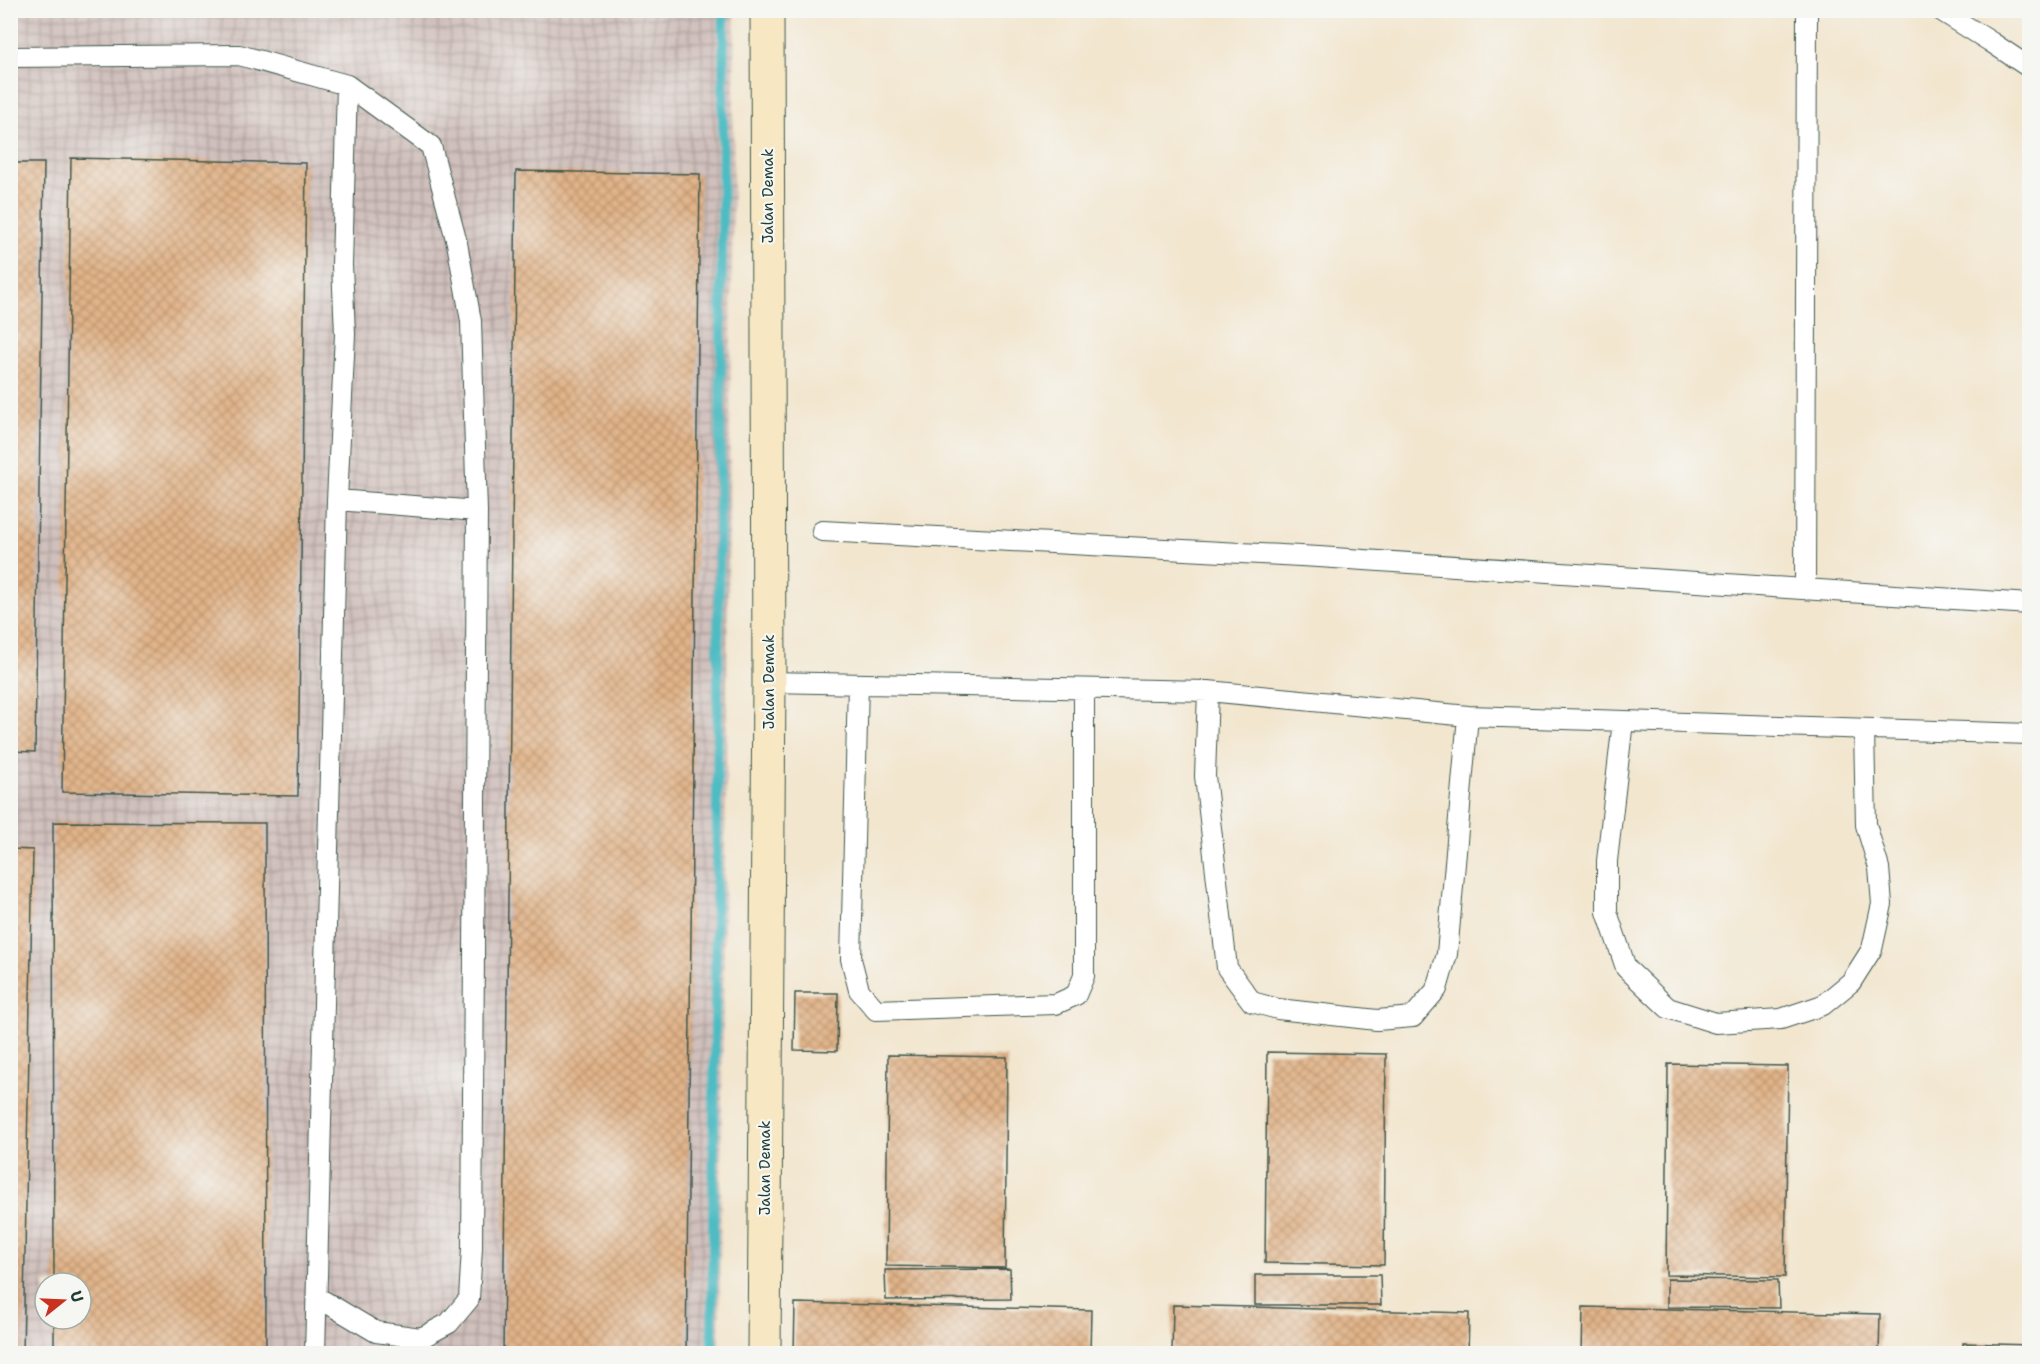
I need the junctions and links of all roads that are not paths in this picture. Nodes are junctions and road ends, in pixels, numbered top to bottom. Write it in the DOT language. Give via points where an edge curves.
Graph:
graph roads {
  1 [pos="767,10"];
  2 [pos="1806,10"];
  3 [pos="1940,10"];
  4 [pos="10,57"];
  5 [pos="2030,68"];
  6 [pos="347,85"];
  7 [pos="337,500"];
  8 [pos="477,511"];
  9 [pos="822,531"];
  10 [pos="1805,590"];
  11 [pos="2030,604"];
  12 [pos="769,682"];
  13 [pos="858,684"];
  14 [pos="1084,689"];
  15 [pos="1208,691"];
  16 [pos="1468,716"];
  17 [pos="1623,721"];
  18 [pos="1864,729"];
  19 [pos="2030,734"];
  20 [pos="317,1297"];
  21 [pos="315,1353"];
  22 [pos="764,1353"];
  1 -- 12 [label="main road, Jalan Demak"];
  2 -- 10 [label="lane"];
  3 -- 5 [label="lane"];
  4 -- 6 [label="lane" via="239,55"];
  6 -- 7 [label="lane" via="342,265 345,334"];
  6 -- 8 [label="lane" via="431,146 457,243 471,321"];
  7 -- 8 [label="lane"];
  7 -- 20 [label="lane"];
  8 -- 20 [label="lane" via="469,1299 449,1323 421,1338 376,1332"];
  9 -- 10 [label="lane" via="1318,557"];
  10 -- 11 [label="lane"];
  12 -- 13 [label="lane"];
  12 -- 22 [label="main road, Jalan Demak"];
  13 -- 14 [label="lane"];
  13 -- 14 [label="lane" via="851,959 859,990 876,1010 1056,1004 1076,995 1084,976"];
  14 -- 15 [label="lane"];
  15 -- 16 [label="lane"];
  15 -- 16 [label="lane" via="1205,776 1227,968 1252,1002 1278,1009 1377,1020 1413,1017 1437,989 1447,954"];
  16 -- 17 [label="lane"];
  17 -- 18 [label="lane"];
  17 -- 18 [label="lane" via="1607,861 1607,912 1626,968 1668,1008 1716,1023 1782,1019 1823,1005 1851,982 1872,949 1882,904 1879,868 1866,825"];
  18 -- 19 [label="lane"];
  20 -- 21 [label="lane"];
}
